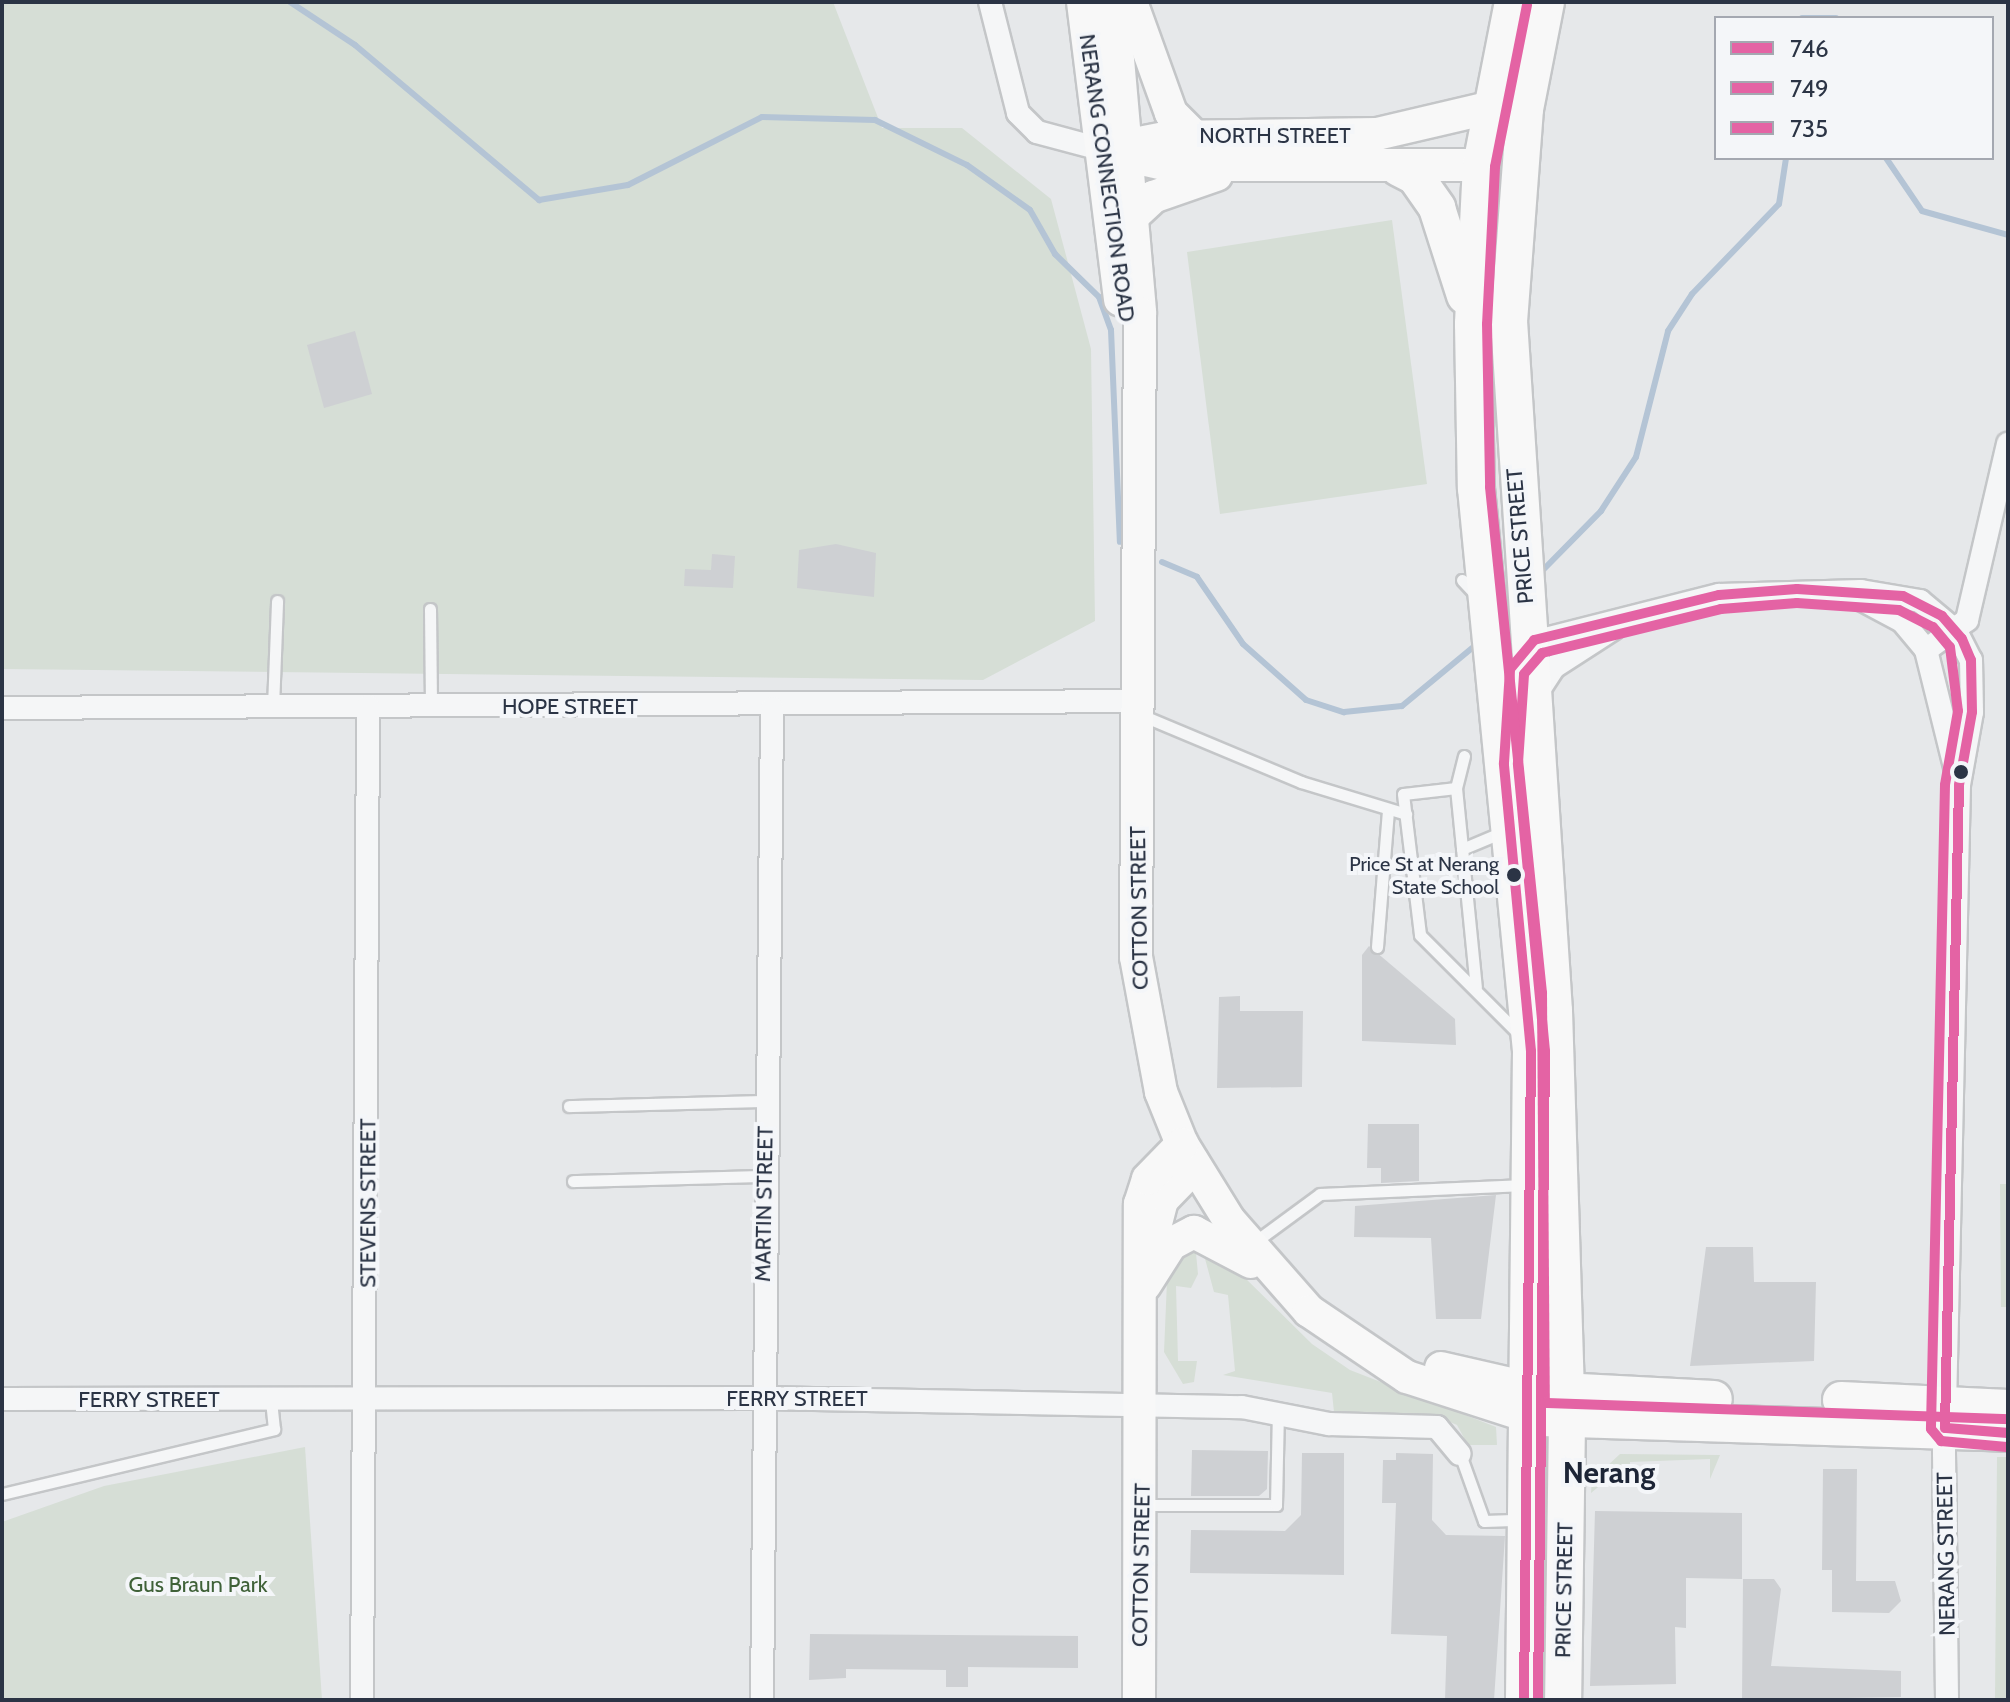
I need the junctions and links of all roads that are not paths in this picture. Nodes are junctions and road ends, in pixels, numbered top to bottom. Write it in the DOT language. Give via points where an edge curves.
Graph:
graph roads {
  1 [pos="990,2"];
  2 [pos="1083,2"];
  3 [pos="1113,2"];
  4 [pos="1131,2"];
  5 [pos="1513,2"];
  6 [pos="1546,2"];
  7 [pos="1509,108"];
  8 [pos="1194,136"];
  9 [pos="1122,151"];
  10 [pos="1481,165"];
  11 [pos="1250,166"];
  12 [pos="1399,168"];
  13 [pos="1135,214"];
  14 [pos="1473,324"];
  15 [pos="1135,354"];
  16 [pos="2008,444"];
  17 [pos="1462,580"];
  18 [pos="1817,590"];
  19 [pos="277,601"];
  20 [pos="1487,606"];
  21 [pos="430,609"];
  22 [pos="1643,615"];
  23 [pos="1956,631"];
  24 [pos="1530,643"];
  25 [pos="1926,650"];
  26 [pos="1534,702"];
  27 [pos="368,706"];
  28 [pos="431,706"];
  29 [pos="273,707"];
  30 [pos="1137,707"];
  31 [pos="2,708"];
  32 [pos="772,708"];
  33 [pos="1464,756"];
  34 [pos="1504,763"];
  35 [pos="1959,785"];
  36 [pos="1456,788"];
  37 [pos="1388,810"];
  38 [pos="1406,814"];
  39 [pos="1513,826"];
  40 [pos="1462,849"];
  41 [pos="1377,947"];
  42 [pos="1476,987"];
  43 [pos="1531,1051"];
  44 [pos="766,1101"];
  45 [pos="569,1106"];
  46 [pos="1188,1155"];
  47 [pos="764,1176"];
  48 [pos="573,1181"];
  49 [pos="1533,1185"];
  50 [pos="1245,1250"];
  51 [pos="1145,1285"];
  52 [pos="761,1398"];
  53 [pos="2,1399"];
  54 [pos="271,1401"];
  55 [pos="367,1402"];
  56 [pos="1143,1404"];
  57 [pos="1549,1405"];
  58 [pos="2008,1408"];
  59 [pos="1278,1412"];
  60 [pos="1947,1415"];
  61 [pos="2008,1433"];
  62 [pos="1460,1454"];
  63 [pos="2,1494"];
  64 [pos="1142,1505"];
  65 [pos="1528,1520"];
  66 [pos="362,1700"];
  67 [pos="762,1700"];
  68 [pos="1139,1700"];
  69 [pos="1524,1700"];
  70 [pos="1562,1700"];
  71 [pos="1947,1700"];
  1 -- 9 [label="street, NORTH STREET" via="1018,113 1037,132"];
  2 -- 9 [label="main road, NERANG CONNECTION ROAD"];
  3 -- 9 [label="main road, NERANG CONNECTION ROAD"];
  4 -- 8 [label="main road" via="1171,113"];
  5 -- 7 [label="main road"];
  6 -- 7 [label="main road"];
  7 -- 8 [label="main road, NORTH STREET" via="1377,134"];
  7 -- 10 [label="main road" via="1505,145"];
  7 -- 24 [label="main road, PRICE STREET" via="1513,469"];
  8 -- 9 [label="main road, NORTH STREET"];
  9 -- 11 [label="main road, NORTH STREET"];
  9 -- 13 [label="main road, NERANG CONNECTION ROAD"];
  9 -- 15 [label="main road, NERANG CONNECTION ROAD" via="1122,314"];
  10 -- 12 [label="main road, NORTH STREET"];
  10 -- 14 [label="main road"];
  11 -- 12 [label="main road, NORTH STREET"];
  11 -- 13 [label="main road" via="1167,190"];
  12 -- 14 [label="main road" via="1415,176 1437,208"];
  13 -- 15 [label="main road, NERANG CONNECTION ROAD"];
  14 -- 20 [label="main road, PRICE STREET" via="1471,549"];
  15 -- 30 [label="main road, NERANG CONNECTION ROAD"];
  16 -- 23 [label="street" via="1974,597"];
  17 -- 20 [label="lane"];
  18 -- 22 [label="street" via="1719,595"];
  18 -- 23 [label="street" via="1903,596"];
  18 -- 25 [label="street" via="1882,607"];
  19 -- 29 [label="lane"];
  20 -- 34 [label="main road, PRICE STREET"];
  21 -- 28 [label="lane"];
  22 -- 24 [label="street"];
  22 -- 26 [label="street" via="1554,667"];
  23 -- 25 [label="street"];
  23 -- 35 [label="street, NERANG STREET" via="1971,660 1972,699"];
  24 -- 26 [label="main road, PRICE STREET"];
  24 -- 34 [label="main road" via="1510,669"];
  25 -- 35 [label="street, NERANG STREET"];
  26 -- 57 [label="main road, PRICE STREET"];
  27 -- 28 [label="street, HOPE STREET"];
  27 -- 29 [label="street, HOPE STREET"];
  27 -- 55 [label="street, STEVENS STREET"];
  28 -- 32 [label="street, HOPE STREET"];
  29 -- 31 [label="street, HOPE STREET"];
  30 -- 32 [label="street, HOPE STREET"];
  30 -- 37 [label="lane" via="1301,782"];
  30 -- 46 [label="main road, COTTON STREET" via="1140,994 1153,1064"];
  32 -- 44 [label="street, MARTIN STREET"];
  33 -- 36 [label="lane"];
  34 -- 39 [label="main road, PRICE STREET"];
  35 -- 60 [label="street, NERANG STREET"];
  36 -- 38 [label="lane" via="1403,794"];
  36 -- 40 [label="lane"];
  37 -- 38 [label="lane"];
  37 -- 41 [label="lane"];
  38 -- 42 [label="lane" via="1421,940"];
  39 -- 40 [label="lane"];
  39 -- 43 [label="main road, PRICE STREET"];
  40 -- 42 [label="lane"];
  42 -- 43 [label="lane"];
  43 -- 49 [label="main road, PRICE STREET"];
  44 -- 45 [label="lane"];
  44 -- 47 [label="street, MARTIN STREET"];
  46 -- 50 [label="main road"];
  46 -- 51 [label="main road, COTTON STREET" via="1142,1191"];
  47 -- 48 [label="lane"];
  47 -- 52 [label="street, MARTIN STREET"];
  49 -- 50 [label="lane" via="1320,1194"];
  49 -- 57 [label="main road, PRICE STREET"];
  50 -- 51 [label="main road" via="1209,1235 1185,1235"];
  50 -- 57 [label="main road" via="1332,1329 1416,1381"];
  51 -- 56 [label="main road, COTTON STREET"];
  52 -- 55 [label="street, FERRY STREET"];
  52 -- 56 [label="street, FERRY STREET"];
  52 -- 67 [label="street, MARTIN STREET"];
  53 -- 54 [label="street, FERRY STREET"];
  54 -- 55 [label="street, FERRY STREET"];
  54 -- 63 [label="lane" via="274,1429"];
  55 -- 66 [label="street, STEVENS STREET"];
  56 -- 59 [label="street, FERRY STREET"];
  56 -- 64 [label="main road, COTTON STREET"];
  57 -- 60 [label="main road"];
  57 -- 65 [label="main road, PRICE STREET"];
  57 -- 70 [label="main road, PRICE STREET"];
  58 -- 60 [label="main road"];
  59 -- 62 [label="street, FERRY STREET" via="1329,1424 1434,1426 1451,1435"];
  59 -- 64 [label="lane" via="1276,1505"];
  60 -- 61 [label="main road"];
  60 -- 71 [label="street, NERANG STREET"];
  62 -- 65 [label="lane, FERRY STREET" via="1484,1521"];
  64 -- 68 [label="main road, COTTON STREET"];
  65 -- 69 [label="main road, PRICE STREET"];
}
